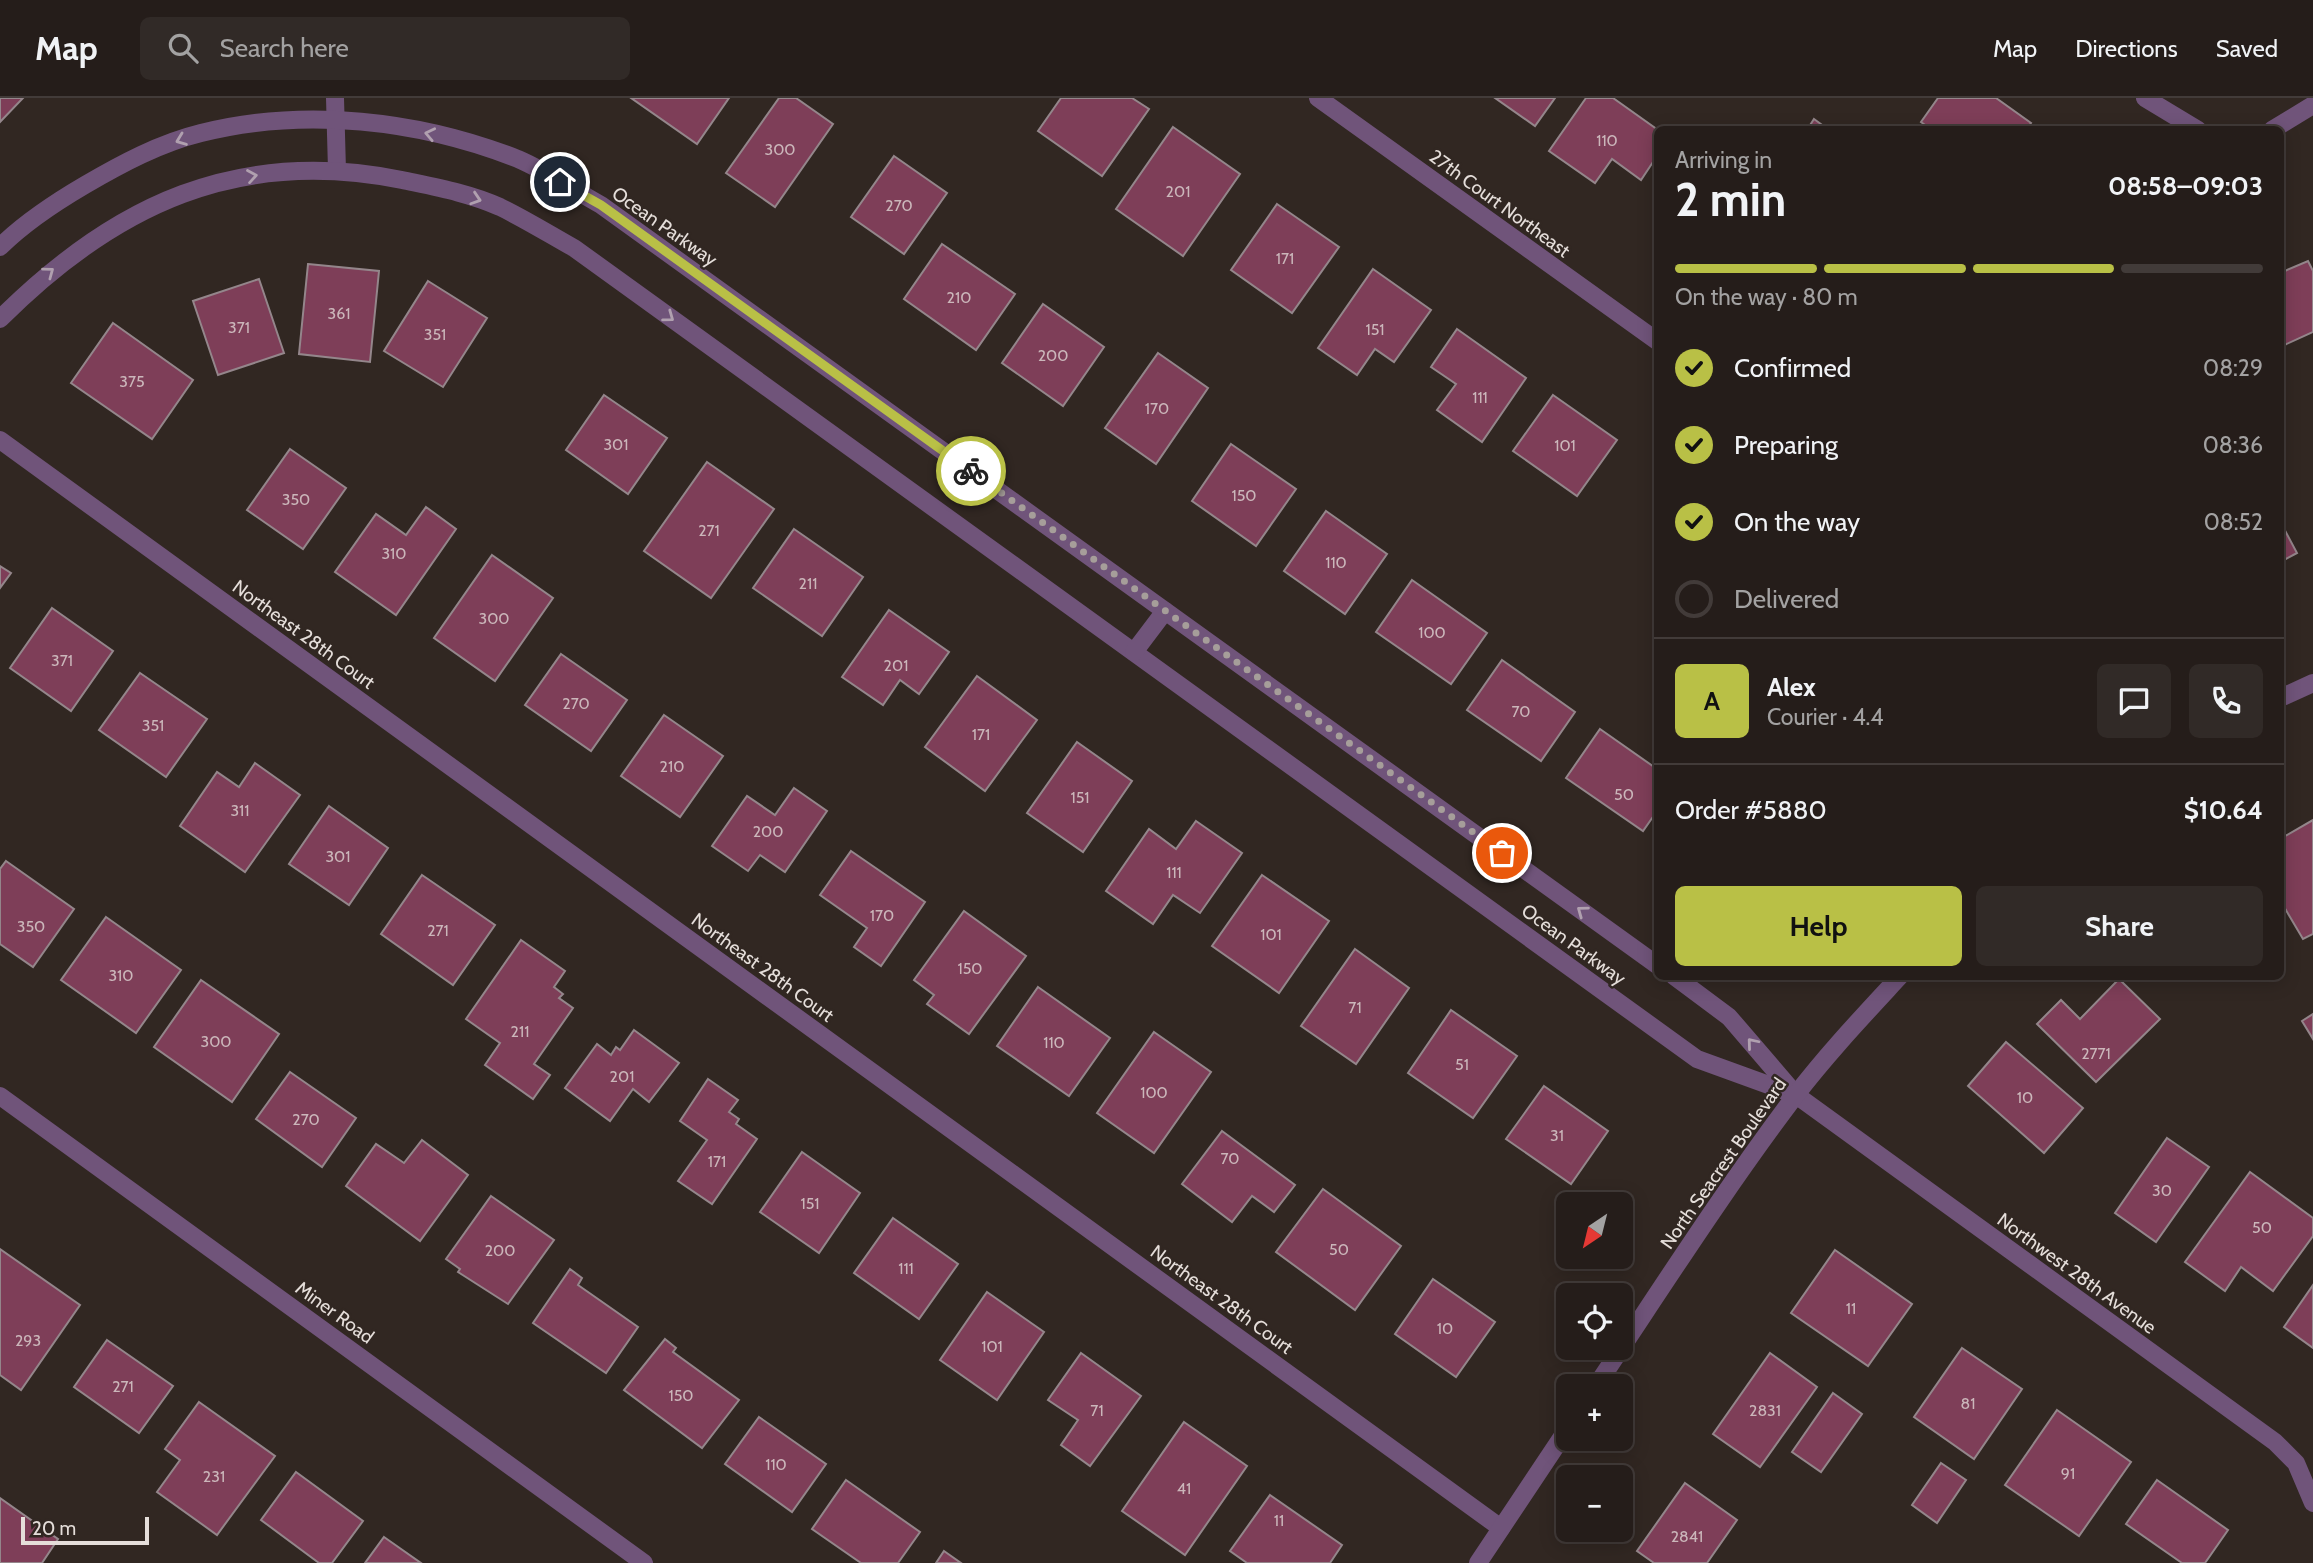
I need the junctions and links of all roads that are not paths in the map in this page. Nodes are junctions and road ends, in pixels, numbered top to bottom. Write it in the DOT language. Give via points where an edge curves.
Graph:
graph roads {
  1 [pos="335,98"];
  2 [pos="1318,98"];
  3 [pos="2145,98"];
  4 [pos="2313,105"];
  5 [pos="335,120"];
  6 [pos="2191,126"];
  7 [pos="2279,126"];
  8 [pos="337,170"];
  9 [pos="0,247"];
  10 [pos="0,319"];
  11 [pos="1654,339"];
  12 [pos="0,440"];
  13 [pos="1165,611"];
  14 [pos="1134,652"];
  15 [pos="2313,683"];
  16 [pos="2284,696"];
  17 [pos="1654,963"];
  18 [pos="1679,980"];
  19 [pos="1896,980"];
  20 [pos="1796,1095"];
  21 [pos="0,1096"];
  22 [pos="1604,1374"];
  23 [pos="1556,1446"];
  24 [pos="2313,1503"];
  25 [pos="1501,1528"];
  26 [pos="644,1563"];
  27 [pos="1478,1563"];
  1 -- 5 [label="street"];
  2 -- 11 [label="street, 27th Court Northeast"];
  3 -- 6 [label="street"];
  4 -- 7 [label="street"];
  5 -- 8 [label="street"];
  5 -- 9 [label="street, Ocean Parkway, one-way" via="262,121 199,133 126,161 66,196"];
  13 -- 5 [label="street, Ocean Parkway, one-way" via="601,205 506,156 456,139"];
  10 -- 8 [label="street, Ocean Parkway, one-way" via="94,238 149,207 212,182 268,173"];
  8 -- 14 [label="street, Ocean Parkway, one-way" via="443,188 488,203 574,248"];
  12 -- 25 [label="street, Northeast 28th Court"];
  13 -- 14 [label="street"];
  17 -- 13 [label="street, Ocean Parkway, one-way"];
  14 -- 20 [label="street, Ocean Parkway" via="1697,1059"];
  15 -- 16 [label="street"];
  20 -- 18 [label="street, one-way" via="1729,1017"];
  19 -- 20 [label="street, North Seacrest Boulevard"];
  20 -- 22 [label="street, North Seacrest Boulevard"];
  20 -- 24 [label="street, Northwest 28th Avenue" via="2275,1442 2296,1463"];
  21 -- 26 [label="street, Miner Road"];
  23 -- 25 [label="street"];
  25 -- 27 [label="street"];
}
